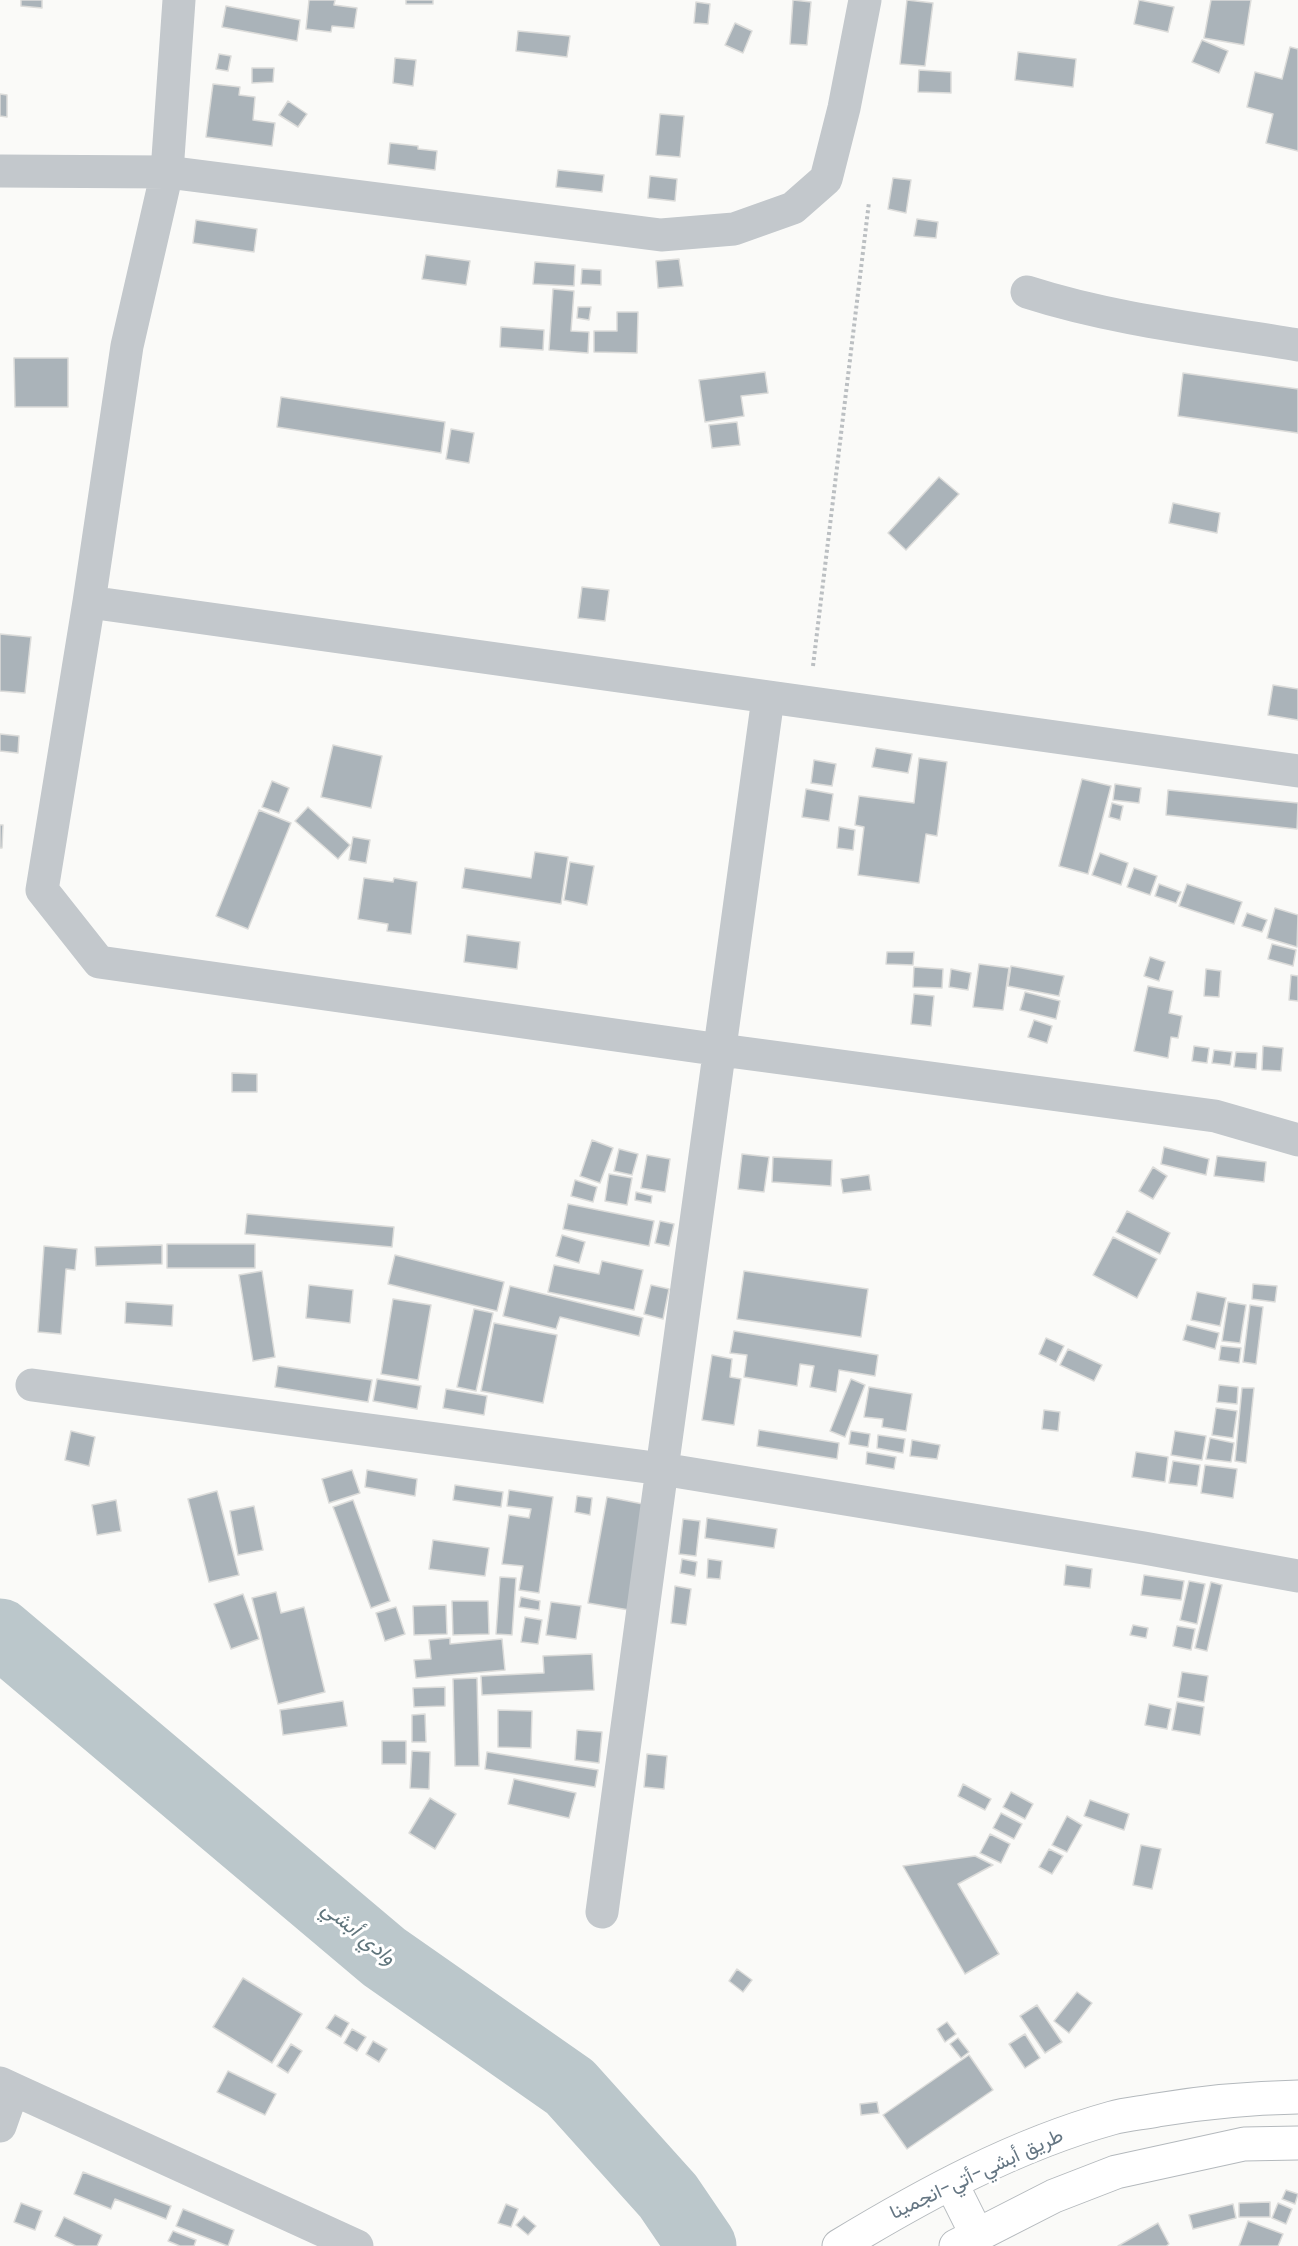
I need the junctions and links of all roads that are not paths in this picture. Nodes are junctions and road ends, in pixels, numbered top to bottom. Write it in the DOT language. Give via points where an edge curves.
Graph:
graph roads {
  1 [pos="179,0"];
  2 [pos="865,0"];
  3 [pos="0,171"];
  4 [pos="166,172"];
  5 [pos="1027,292"];
  6 [pos="1298,345"];
  7 [pos="89,602"];
  8 [pos="768,698"];
  9 [pos="1298,771"];
  10 [pos="721,1050"];
  11 [pos="1298,1140"];
  12 [pos="32,1386"];
  13 [pos="662,1469"];
  14 [pos="1298,1576"];
  15 [pos="602,1912"];
  16 [pos="7,2086"];
  17 [pos="1298,2097"];
  18 [pos="0,2126"];
  19 [pos="1298,2143"];
  20 [pos="951,2183"];
  21 [pos="966,2241"];
  22 [pos="357,2246"];
  23 [pos="839,2246"];
  1 -- 4 [label="street"];
  2 -- 4 [label="street" via="826,179 793,208 734,229 661,235"];
  3 -- 4 [label="street"];
  4 -- 7 [label="street" via="127,346"];
  5 -- 6 [label="street" via="1067,305"];
  7 -- 8 [label="street"];
  7 -- 10 [label="street" via="42,890 99,962"];
  8 -- 9 [label="street"];
  8 -- 10 [label="street"];
  10 -- 11 [label="street" via="1215,1116"];
  10 -- 13 [label="street"];
  12 -- 13 [label="street"];
  13 -- 14 [label="street"];
  13 -- 15 [label="street"];
  16 -- 18 [label="street"];
  16 -- 22 [label="street"];
  17 -- 20 [label="highway, طريق أبشي-أتي-انجمينا" via="1239,2098 1114,2117 1053,2136"];
  19 -- 21 [label="highway" via="1244,2144 1116,2172 1054,2196"];
  20 -- 21 [label="highway"];
  20 -- 23 [label="highway, طريق أبشي-أتي-انجمينا"];
}
